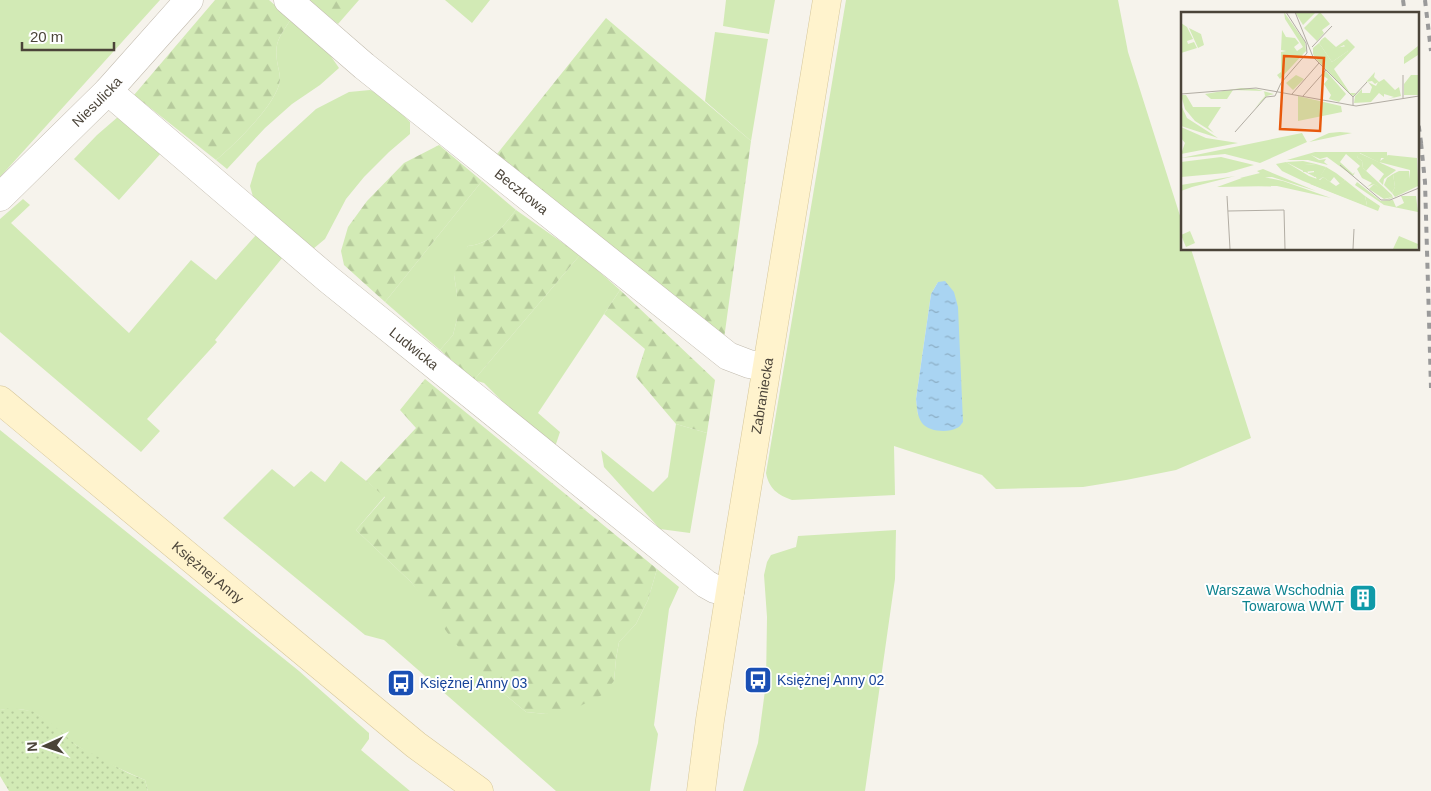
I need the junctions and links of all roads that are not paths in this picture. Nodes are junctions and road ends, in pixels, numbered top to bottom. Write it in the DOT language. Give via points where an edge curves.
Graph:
graph roads {
  1 [pos="189,0"];
  2 [pos="288,0"];
  3 [pos="827,0"];
  4 [pos="108,91"];
  5 [pos="0,197"];
  6 [pos="766,366"];
  7 [pos="0,400"];
  8 [pos="730,592"];
  9 [pos="416,745"];
  10 [pos="456,791"];
  11 [pos="479,791"];
  12 [pos="702,791"];
  1 -- 4 [label="street, Niesulicka"];
  2 -- 6 [label="street, Beczkowa" via="364,66 728,356"];
  3 -- 6 [label="main road, Zabraniecka"];
  4 -- 5 [label="street, Niesulicka"];
  4 -- 8 [label="street, Ludwicka" via="328,279 706,584"];
  6 -- 8 [label="main road, Zabraniecka"];
  7 -- 9 [label="main road, Księżnej Anny"];
  8 -- 12 [label="main road, Zabraniecka"];
  9 -- 10 [label="main road, Księżnej Anny"];
  9 -- 11 [label="main road, Księżnej Anny"];
}
